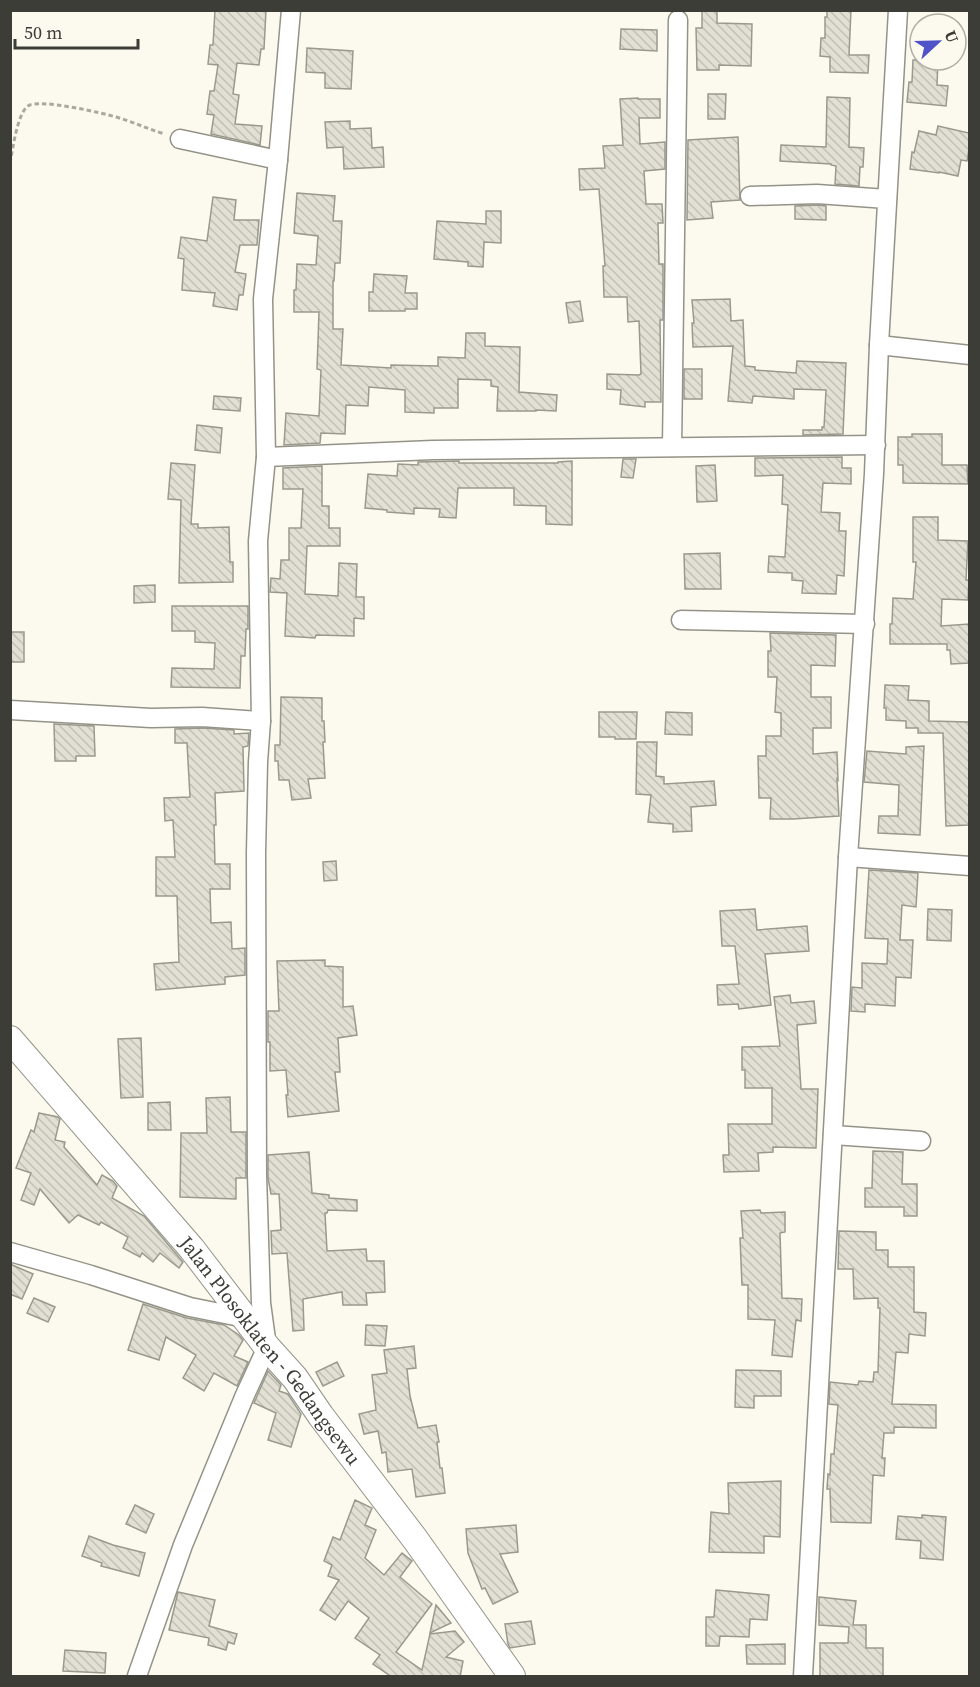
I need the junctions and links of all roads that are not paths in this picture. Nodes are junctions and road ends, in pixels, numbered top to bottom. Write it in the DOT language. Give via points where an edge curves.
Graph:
graph roads {
  1 [pos="291,10"];
  2 [pos="898,10"];
  3 [pos="678,20"];
  4 [pos="180,139"];
  5 [pos="278,160"];
  6 [pos="750,196"];
  7 [pos="887,199"];
  8 [pos="879,345"];
  9 [pos="969,355"];
  10 [pos="876,445"];
  11 [pos="672,447"];
  12 [pos="266,457"];
  13 [pos="681,620"];
  14 [pos="865,624"];
  15 [pos="10,710"];
  16 [pos="261,721"];
  17 [pos="848,857"];
  18 [pos="969,866"];
  19 [pos="10,1039"];
  20 [pos="833,1135"];
  21 [pos="921,1141"];
  22 [pos="10,1252"];
  23 [pos="245,1318"];
  24 [pos="267,1347"];
  25 [pos="137,1677"];
  26 [pos="512,1677"];
  27 [pos="803,1677"];
  1 -- 5 [label="street"];
  2 -- 7 [label="street"];
  3 -- 11 [label="street"];
  4 -- 5 [label="street"];
  5 -- 12 [label="street" via="263,299"];
  6 -- 7 [label="street" via="818,194"];
  7 -- 8 [label="street"];
  8 -- 9 [label="street"];
  8 -- 10 [label="street"];
  10 -- 11 [label="street"];
  10 -- 14 [label="street"];
  11 -- 12 [label="street"];
  12 -- 16 [label="street" via="258,542"];
  13 -- 14 [label="street"];
  14 -- 17 [label="street"];
  15 -- 16 [label="street"];
  16 -- 24 [label="street" via="256,853 256,1174 261,1303"];
  17 -- 18 [label="street"];
  17 -- 20 [label="street"];
  19 -- 23 [label="main road, Jalan Plosoklaten - Gedangsewu" via="192,1250"];
  20 -- 21 [label="street"];
  20 -- 27 [label="street"];
  22 -- 23 [label="street" via="190,1307"];
  23 -- 24 [label="main road, Jalan Plosoklaten - Gedangsewu"];
  24 -- 25 [label="street" via="183,1545"];
  24 -- 26 [label="main road, Jalan Plosoklaten - Gedangsewu" via="295,1378 409,1530"];
}
